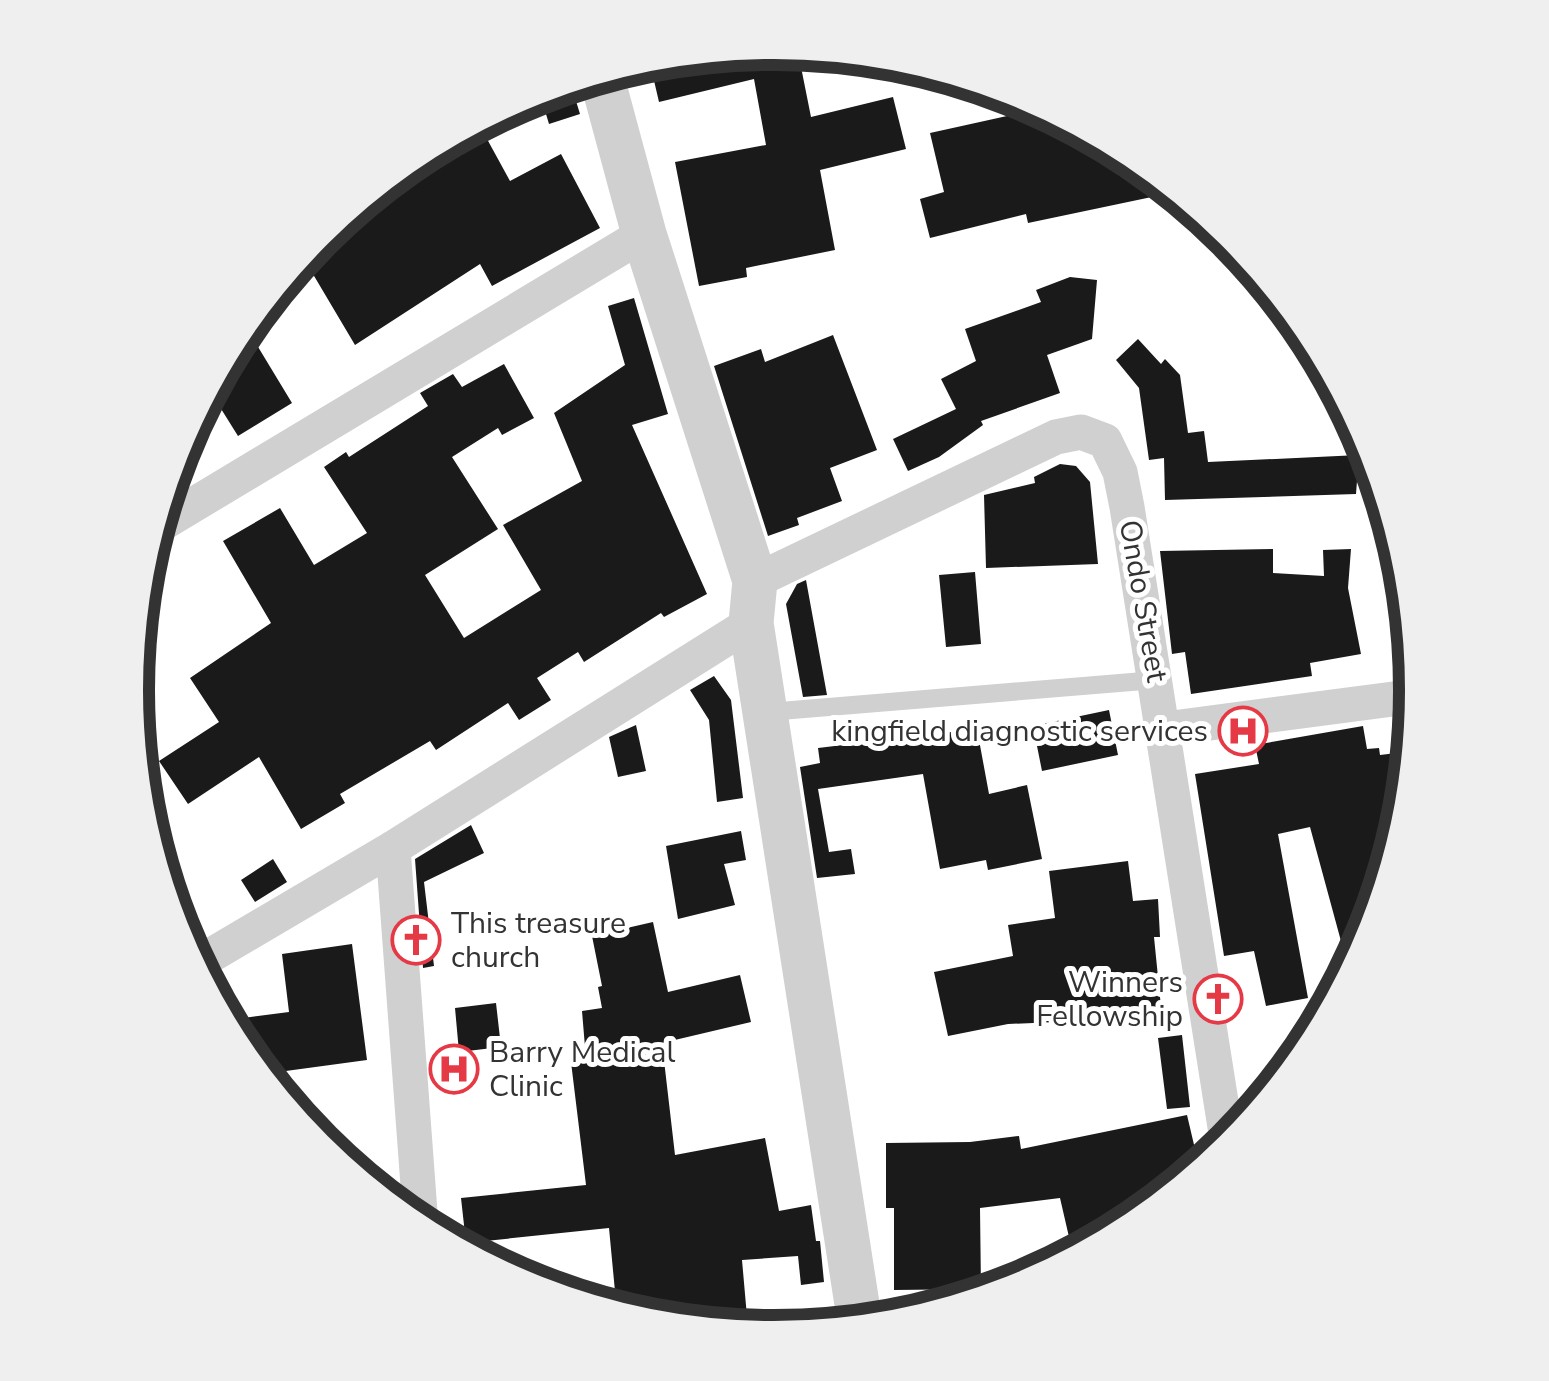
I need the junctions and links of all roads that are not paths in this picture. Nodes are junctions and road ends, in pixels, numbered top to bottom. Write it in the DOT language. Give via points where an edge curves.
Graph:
graph roads {
  1 [pos="605,88"];
  2 [pos="644,234"];
  3 [pos="174,517"];
  4 [pos="753,602"];
  5 [pos="1156,680"];
  6 [pos="1400,698"];
  7 [pos="767,712"];
  8 [pos="1165,729"];
  9 [pos="393,848"];
  10 [pos="209,956"];
  11 [pos="1225,1125"];
  12 [pos="420,1206"];
  13 [pos="858,1311"];
  1 -- 2 [label="street"];
  2 -- 3 [label="street"];
  2 -- 4 [label="street"];
  4 -- 5 [label="street, Ondo Street" via="1056,437 1081,432 1105,440 1120,472"];
  4 -- 7 [label="street"];
  4 -- 9 [label="street, Ondo Street"];
  5 -- 7 [label="lane"];
  5 -- 8 [label="street, Ondo Street"];
  6 -- 8 [label="street"];
  7 -- 13 [label="street"];
  8 -- 11 [label="street, Ondo Street"];
  9 -- 10 [label="street, Ondo Street"];
  9 -- 12 [label="street"];
}
